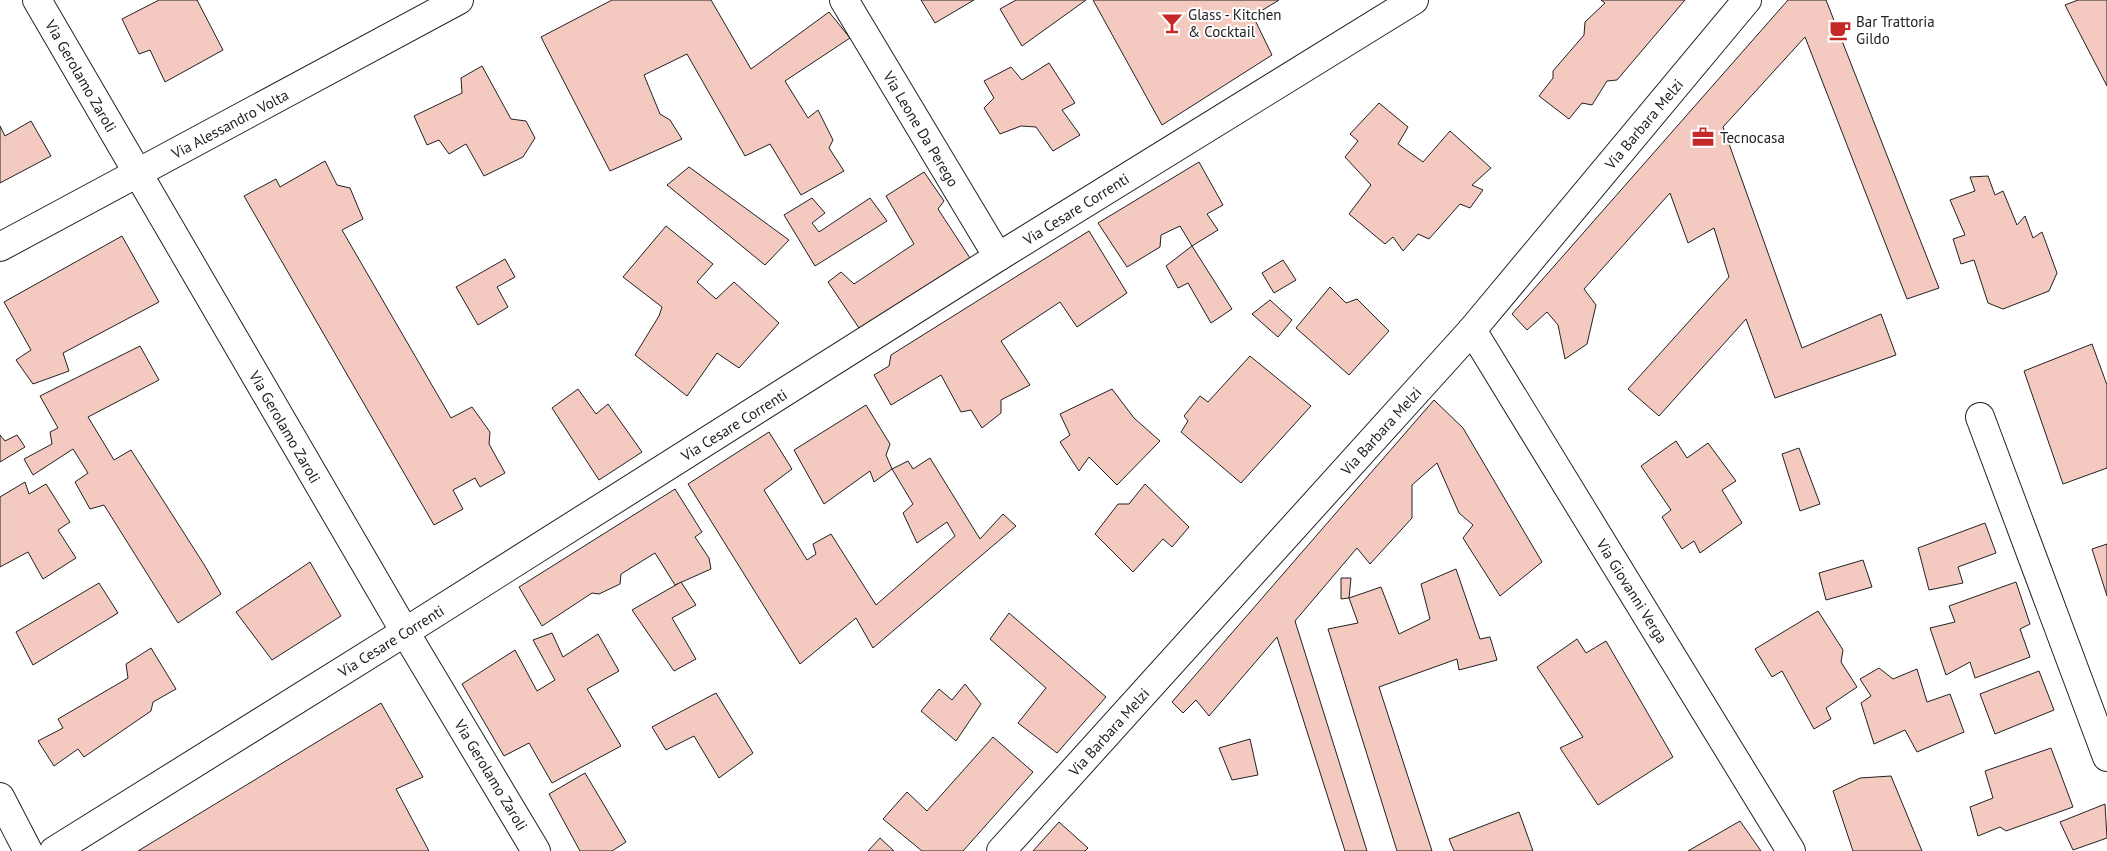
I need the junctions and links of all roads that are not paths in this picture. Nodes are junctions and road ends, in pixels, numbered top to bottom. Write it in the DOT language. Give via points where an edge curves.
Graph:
graph roads {
  1 [pos="37,0"];
  2 [pos="459,0"];
  3 [pos="844,0"];
  4 [pos="1414,0"];
  5 [pos="1747,0"];
  6 [pos="137,173"];
  7 [pos="0,247"];
  8 [pos="998,257"];
  9 [pos="1472,330"];
  10 [pos="1980,417"];
  11 [pos="405,632"];
  12 [pos="2107,757"];
  13 [pos="0,797"];
  14 [pos="28,851"];
  15 [pos="54,851"];
  16 [pos="536,851"];
  17 [pos="1001,851"];
  18 [pos="1791,851"];
  1 -- 6 [label="street, Via Gerolamo Zaroli"];
  2 -- 6 [label="street, Via Alessandro Volta"];
  3 -- 8 [label="street, Via Leone Da Perego"];
  4 -- 8 [label="street, Via Cesare Correnti"];
  5 -- 9 [label="street, Via Barbara Melzi"];
  6 -- 7 [label="street, Via Alessandro Volta"];
  6 -- 11 [label="street, Via Gerolamo Zaroli"];
  8 -- 11 [label="street, Via Cesare Correnti"];
  9 -- 17 [label="street, Via Barbara Melzi"];
  9 -- 18 [label="street, Via Giovanni Verga"];
  10 -- 12 [label="street"];
  11 -- 15 [label="street, Via Cesare Correnti"];
  11 -- 16 [label="street, Via Gerolamo Zaroli"];
  13 -- 14 [label="street"];
}
